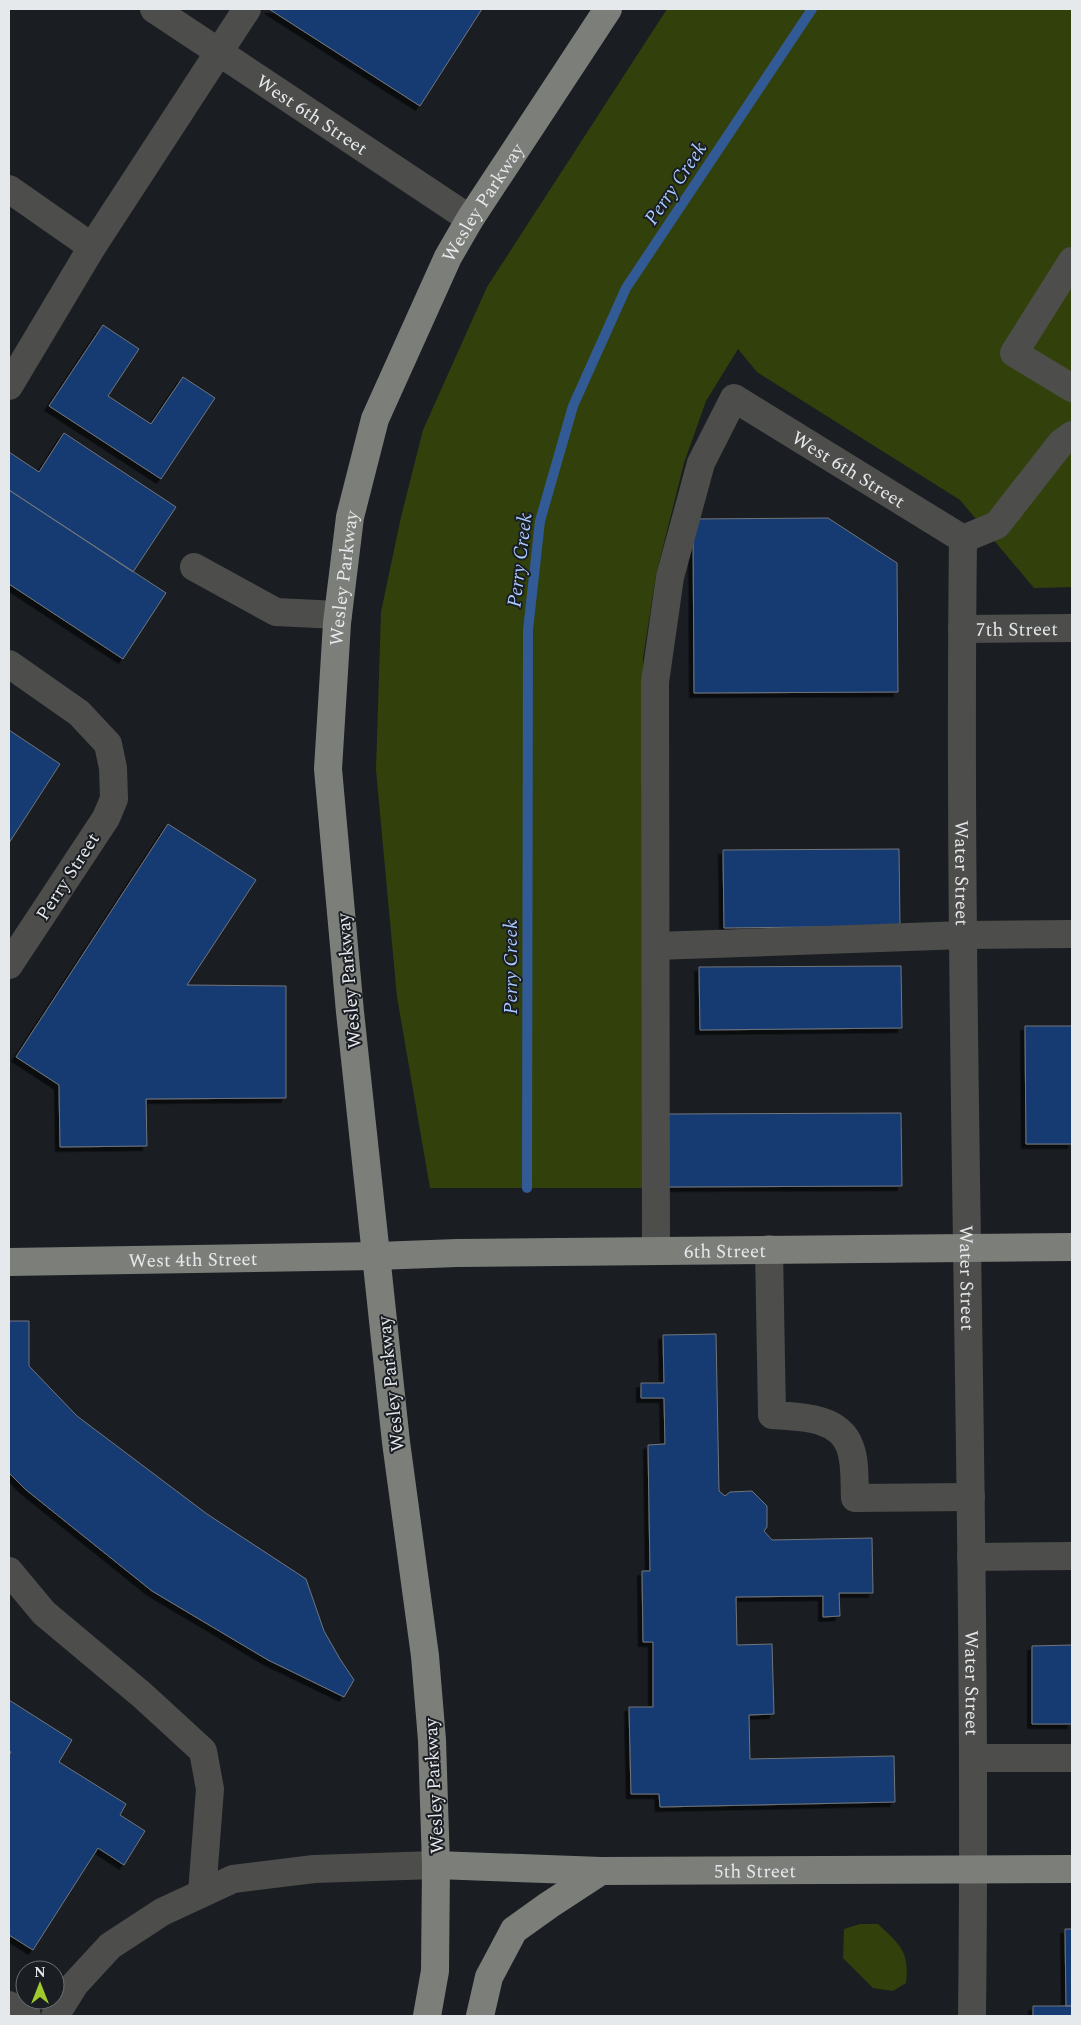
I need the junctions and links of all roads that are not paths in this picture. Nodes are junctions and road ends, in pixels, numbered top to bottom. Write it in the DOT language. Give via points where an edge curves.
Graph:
graph roads {
  1 [pos="154,9"];
  2 [pos="247,9"];
  3 [pos="608,9"];
  4 [pos="220,51"];
  5 [pos="9,189"];
  6 [pos="470,219"];
  7 [pos="92,247"];
  8 [pos="1072,261"];
  9 [pos="9,386"];
  10 [pos="1072,388"];
  11 [pos="1072,435"];
  12 [pos="963,540"];
  13 [pos="194,567"];
  14 [pos="338,616"];
  15 [pos="1072,628"];
  16 [pos="962,629"];
  17 [pos="9,664"];
  18 [pos="1072,934"];
  19 [pos="964,935"];
  20 [pos="656,946"];
  21 [pos="9,964"];
  22 [pos="1072,1247"];
  23 [pos="968,1248"];
  24 [pos="769,1249"];
  25 [pos="656,1250"];
  26 [pos="377,1256"];
  27 [pos="9,1262"];
  28 [pos="971,1497"];
  29 [pos="1072,1556"];
  30 [pos="971,1557"];
  31 [pos="9,1571"];
  32 [pos="974,1758"];
  33 [pos="1072,1758"];
  34 [pos="436,1865"];
  35 [pos="1072,1869"];
  36 [pos="601,1871"];
  37 [pos="973,1871"];
  38 [pos="202,1893"];
  39 [pos="9,2005"];
  40 [pos="27,2016"];
  41 [pos="55,2016"];
  42 [pos="427,2016"];
  43 [pos="480,2016"];
  44 [pos="972,2016"];
  1 -- 4 [label="street, West 6th Street"];
  2 -- 4 [label="street"];
  3 -- 6 [label="main road, Wesley Parkway"];
  4 -- 6 [label="street, West 6th Street"];
  4 -- 7 [label="street"];
  5 -- 7 [label="street"];
  6 -- 14 [label="main road, Wesley Parkway" via="448,257 375,418 350,517"];
  7 -- 9 [label="street"];
  8 -- 10 [label="street" via="1014,353"];
  11 -- 12 [label="street" via="1061,443 997,525"];
  12 -- 16 [label="street, Water Street"];
  12 -- 20 [label="street, West 6th Street" via="734,398 700,463 670,577 655,682"];
  13 -- 14 [label="street" via="276,612"];
  14 -- 26 [label="main road, Wesley Parkway" via="328,769"];
  15 -- 16 [label="street, 7th Street"];
  16 -- 19 [label="street, Water Street"];
  17 -- 21 [label="street, Perry Street" via="79,713 108,744 114,799 106,818"];
  18 -- 19 [label="street"];
  19 -- 20 [label="street"];
  19 -- 23 [label="street, Water Street"];
  20 -- 25 [label="street"];
  22 -- 23 [label="main road, 6th Street"];
  23 -- 24 [label="main road, 6th Street"];
  23 -- 28 [label="street, Water Street"];
  24 -- 25 [label="main road, 6th Street"];
  24 -- 28 [label="street" via="772,1415 820,1420 840,1431 850,1447 855,1498"];
  25 -- 26 [label="main road, 6th Street"];
  26 -- 27 [label="main road, West 4th Street"];
  26 -- 34 [label="main road, Wesley Parkway" via="396,1442 425,1656 432,1740"];
  28 -- 30 [label="street, Water Street"];
  29 -- 30 [label="street"];
  30 -- 32 [label="street, Water Street"];
  31 -- 38 [label="street" via="44,1613 203,1751 210,1789"];
  32 -- 33 [label="street"];
  32 -- 37 [label="street, Water Street"];
  34 -- 36 [label="main road, 5th Street"];
  34 -- 38 [label="street" via="314,1868 233,1879"];
  34 -- 42 [label="main road, Wesley Parkway" via="435,1971"];
  35 -- 37 [label="main road, 5th Street"];
  36 -- 37 [label="main road, 5th Street"];
  36 -- 43 [label="main road" via="514,1930 489,1978"];
  37 -- 44 [label="street, Water Street"];
  38 -- 41 [label="street" via="162,1912 110,1946 75,1984"];
  39 -- 40 [label="street"];
}
